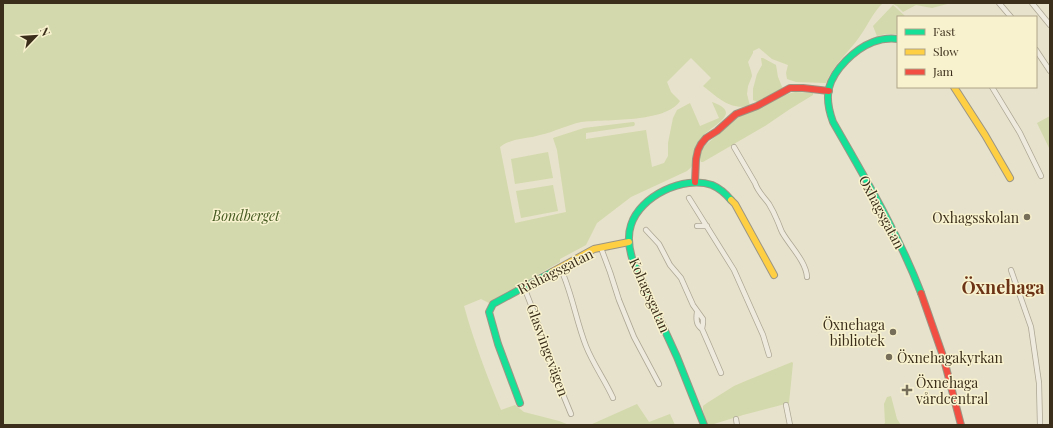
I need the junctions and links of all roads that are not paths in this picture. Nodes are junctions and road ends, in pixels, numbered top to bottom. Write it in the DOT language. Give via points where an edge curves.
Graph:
graph roads {
  1 [pos="999,3"];
  2 [pos="1032,3"];
  3 [pos="1010,16"];
  4 [pos="1050,25"];
  5 [pos="897,39"];
  6 [pos="1037,52"];
  7 [pos="1050,71"];
  8 [pos="955,88"];
  9 [pos="993,88"];
  10 [pos="829,91"];
  11 [pos="734,147"];
  12 [pos="1041,176"];
  13 [pos="1010,178"];
  14 [pos="695,182"];
  15 [pos="689,198"];
  16 [pos="697,226"];
  17 [pos="707,226"];
  18 [pos="646,230"];
  19 [pos="629,242"];
  20 [pos="601,248"];
  21 [pos="560,267"];
  22 [pos="1011,270"];
  23 [pos="774,275"];
  24 [pos="807,277"];
  25 [pos="524,287"];
  26 [pos="769,354"];
  27 [pos="721,373"];
  28 [pos="659,384"];
  29 [pos="613,398"];
  30 [pos="520,402"];
  31 [pos="786,405"];
  32 [pos="571,414"];
  33 [pos="736,419"];
  34 [pos="704,425"];
  35 [pos="737,425"];
  36 [pos="790,425"];
  37 [pos="961,425"];
  38 [pos="1040,425"];
  1 -- 3 [label="street"];
  2 -- 4 [label="street"];
  5 -- 10 [label="street, Oxhagsgatan" via="885,38 862,48 841,66 831,82"];
  6 -- 7 [label="street"];
  8 -- 13 [label="street"];
  9 -- 12 [label="street" via="1020,133"];
  10 -- 14 [label="street" via="790,88 736,114 701,144 696,159"];
  10 -- 37 [label="street, Oxhagsgatan" via="828,101 833,122 894,232 922,294 943,353"];
  11 -- 24 [label="street" via="799,257"];
  14 -- 19 [label="street, Kohagsgatan" via="679,185 648,200 636,214"];
  14 -- 23 [label="street, Kohagsgatan" via="721,190 732,199"];
  15 -- 17 [label="street"];
  16 -- 17 [label="street"];
  17 -- 26 [label="street" via="734,270"];
  18 -- 27 [label="street" via="659,244 670,266 681,278 702,320 702,329"];
  19 -- 20 [label="street, Rishagsgatan"];
  19 -- 34 [label="street, Kohagsgatan" via="631,254"];
  20 -- 21 [label="street, Rishagsgatan" via="594,249"];
  20 -- 28 [label="street" via="631,331"];
  21 -- 25 [label="street, Rishagsgatan"];
  21 -- 29 [label="street" via="585,345"];
  22 -- 38 [label="street" via="1031,326 1039,383"];
  25 -- 30 [label="street, Rishagsgatan" via="495,302 489,312"];
  25 -- 32 [label="street, Glasvingevägen" via="546,353"];
  31 -- 36 [label="street"];
  33 -- 35 [label="street"];
}
